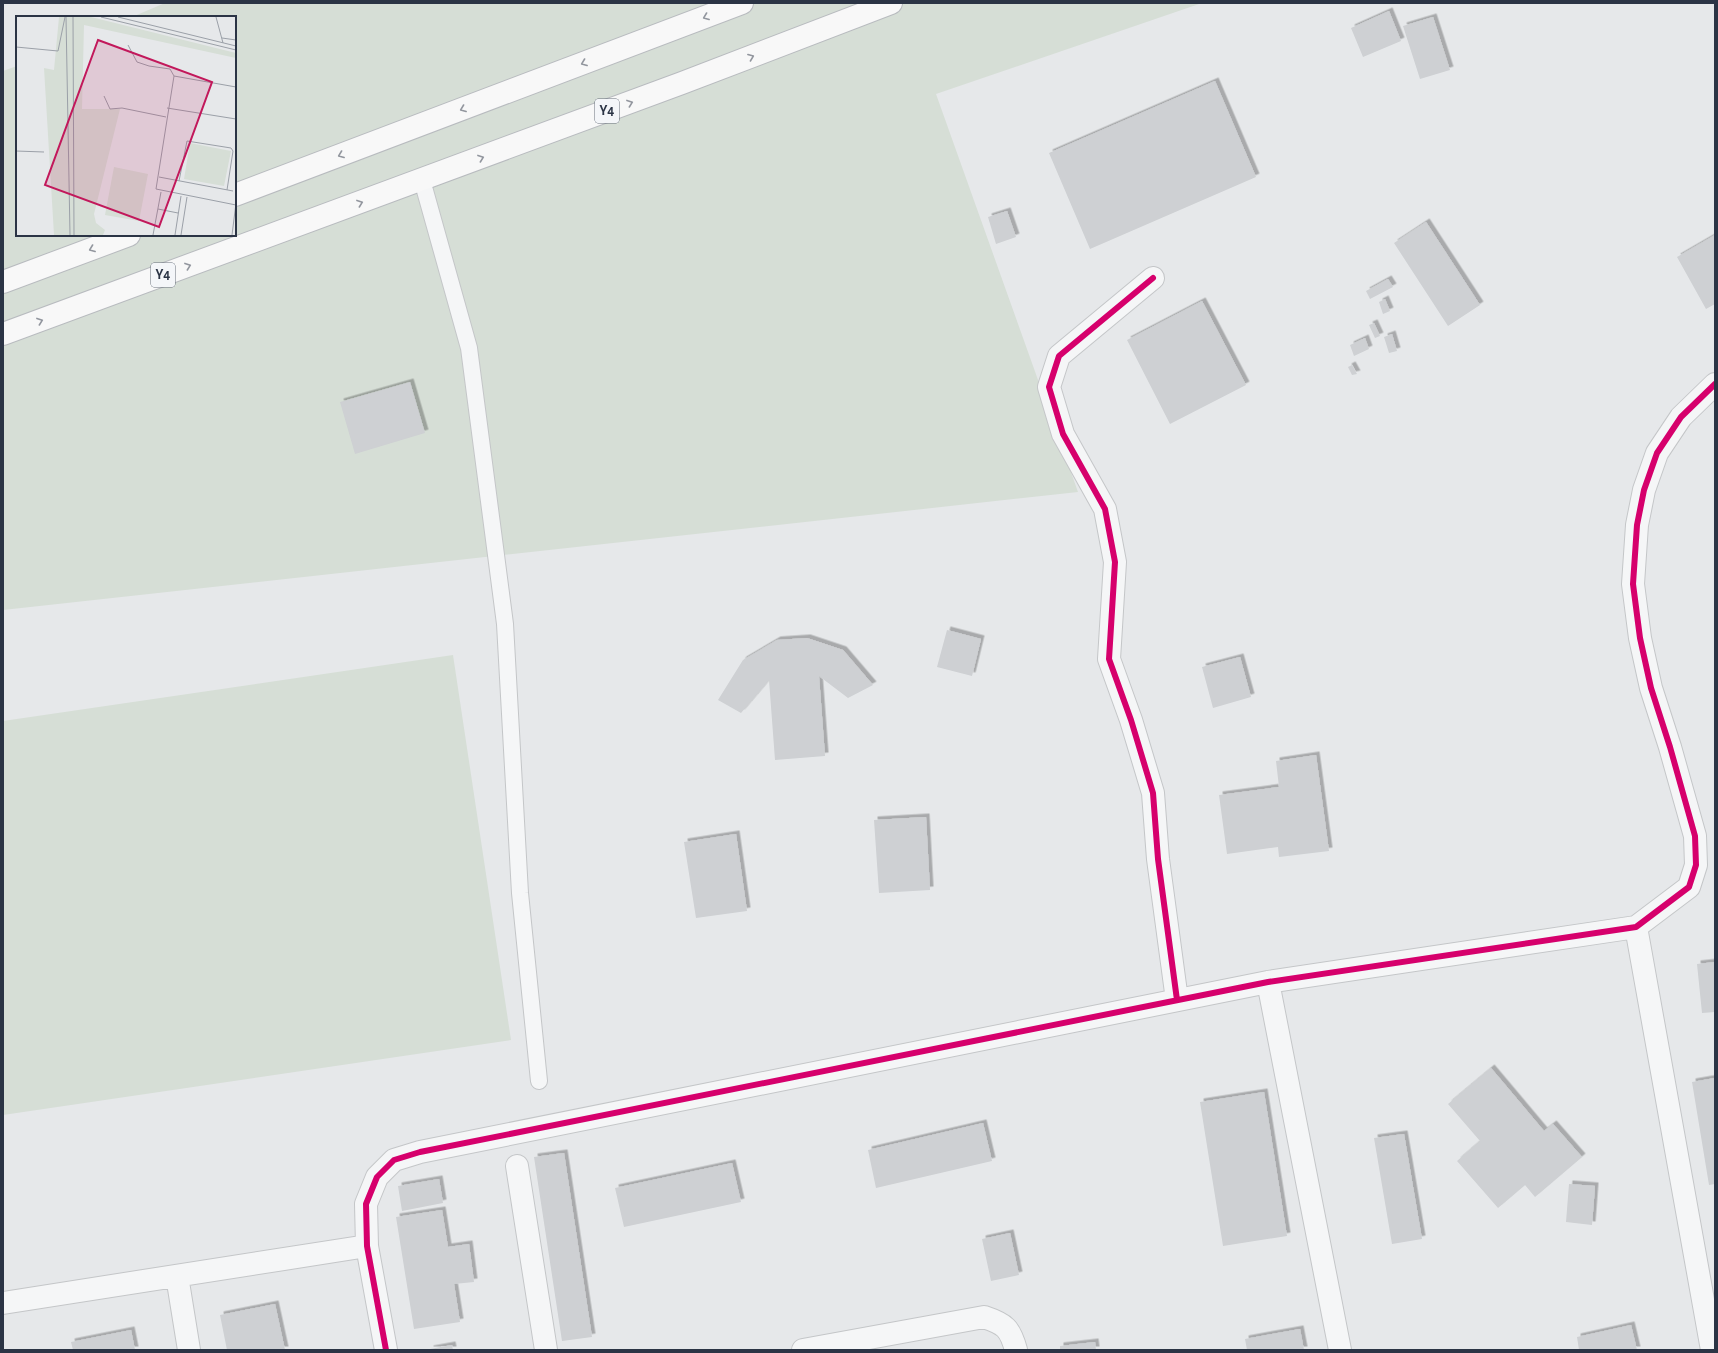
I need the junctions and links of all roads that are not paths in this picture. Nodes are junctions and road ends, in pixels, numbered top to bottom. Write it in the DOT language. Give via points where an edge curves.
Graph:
graph roads {
  1 [pos="742,3"];
  2 [pos="891,3"];
  3 [pos="422,180"];
  4 [pos="236,195"];
  5 [pos="126,236"];
  6 [pos="1153,278"];
  7 [pos="3,282"];
  8 [pos="3,334"];
  9 [pos="1715,384"];
  10 [pos="1636,927"];
  11 [pos="1268,982"];
  12 [pos="1177,1000"];
  13 [pos="539,1081"];
  14 [pos="517,1166"];
  15 [pos="367,1246"];
  16 [pos="177,1276"];
  17 [pos="3,1302"];
  18 [pos="189,1350"];
  19 [pos="386,1350"];
  20 [pos="546,1350"];
  21 [pos="802,1350"];
  22 [pos="1016,1350"];
  23 [pos="1340,1350"];
  24 [pos="1712,1350"];
  1 -- 4 [label="highway, one-way"];
  3 -- 2 [label="highway, Y4, one-way"];
  8 -- 3 [label="highway, Y4, one-way"];
  3 -- 13 [label="lane" via="469,348 505,624 520,893"];
  5 -- 7 [label="highway, one-way"];
  6 -- 12 [label="street" via="1059,356 1050,387 1064,434 1105,508 1115,562 1109,659 1153,793 1158,860"];
  9 -- 10 [label="street" via="1681,417 1657,453 1644,490 1638,525 1633,584 1640,638 1651,688 1695,836 1696,865 1689,887"];
  10 -- 11 [label="street"];
  10 -- 24 [label="street"];
  11 -- 12 [label="street"];
  11 -- 23 [label="street"];
  12 -- 15 [label="street" via="428,1150 394,1160 377,1178 366,1204"];
  14 -- 20 [label="street"];
  15 -- 16 [label="street"];
  15 -- 19 [label="street"];
  16 -- 17 [label="street"];
  16 -- 18 [label="street"];
  21 -- 22 [label="street" via="984,1317 1000,1322 1010,1332"];
}
